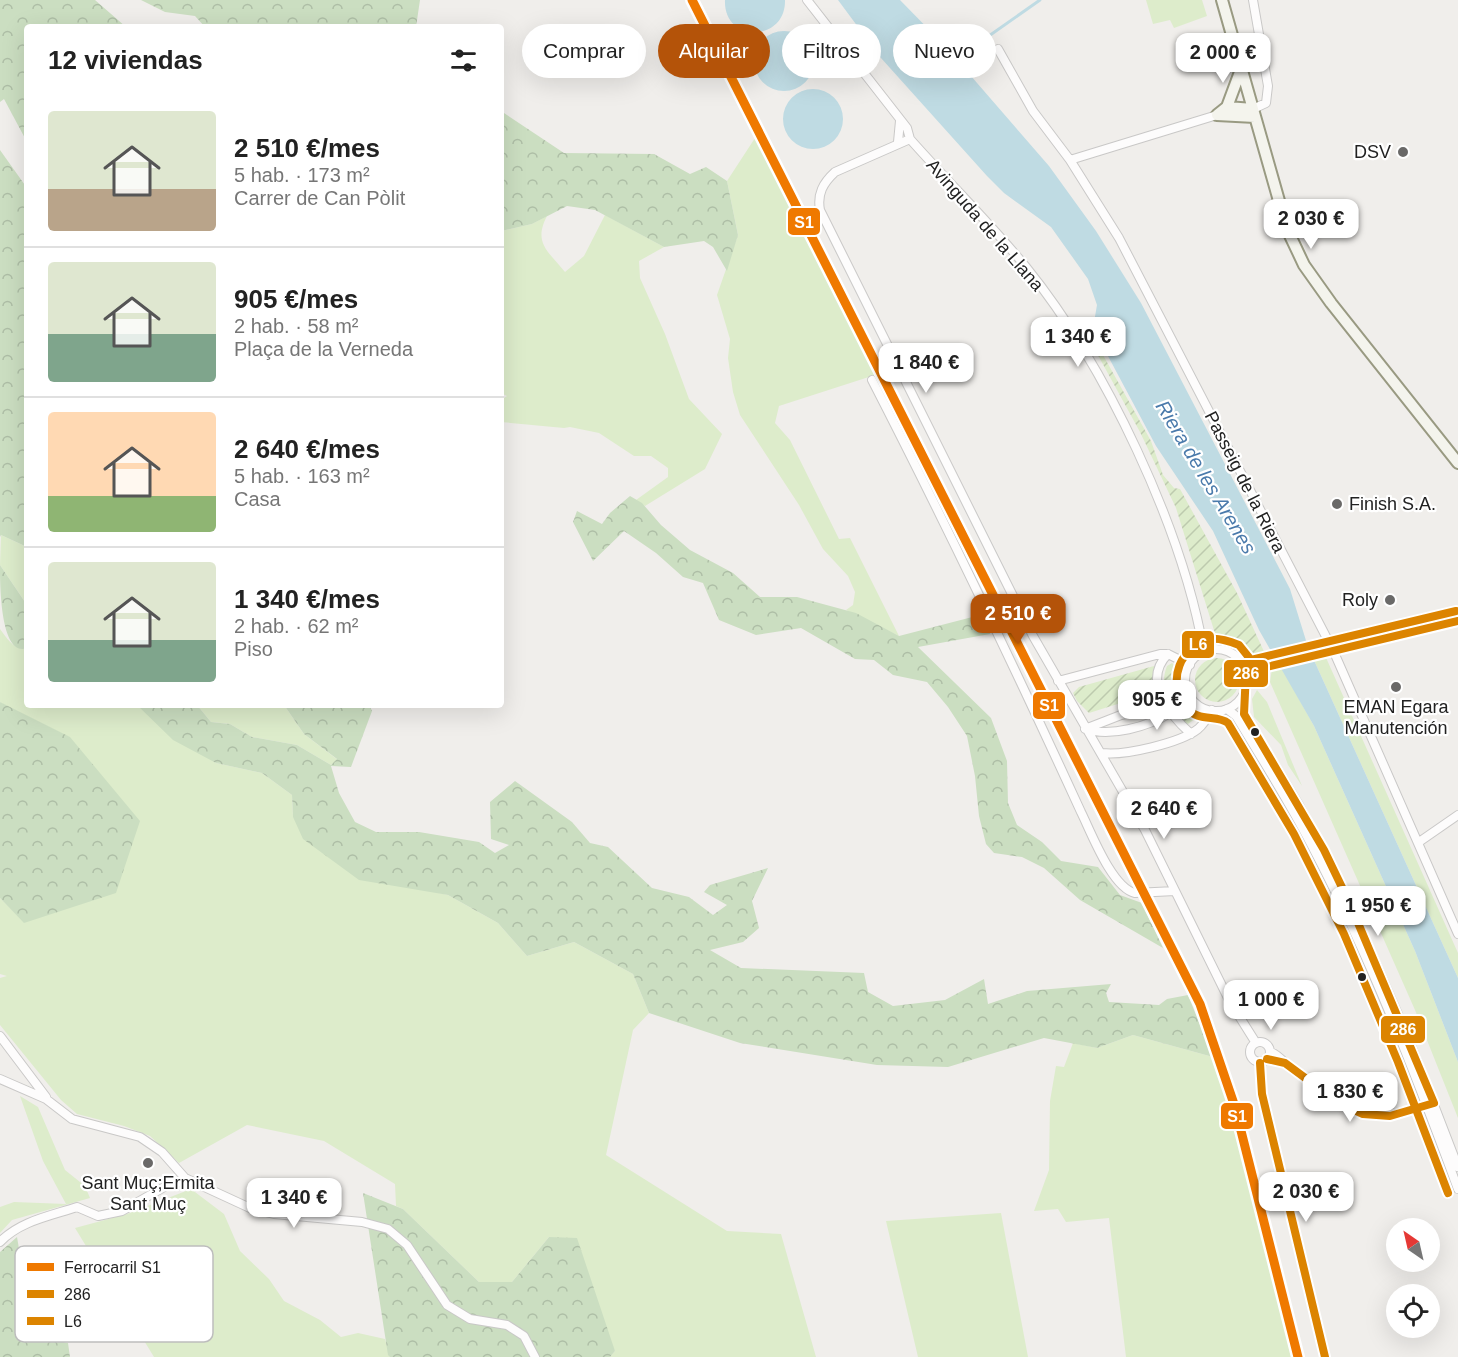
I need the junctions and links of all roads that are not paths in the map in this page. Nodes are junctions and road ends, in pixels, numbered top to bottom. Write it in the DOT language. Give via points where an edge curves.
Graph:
graph roads {
  1 [pos="807,0"];
  2 [pos="1222,0"];
  3 [pos="1253,0"];
  4 [pos="998,49"];
  5 [pos="1241,69"];
  6 [pos="1227,107"];
  7 [pos="1254,113"];
  8 [pos="1217,115"];
  9 [pos="900,121"];
  10 [pos="910,139"];
  11 [pos="898,142"];
  12 [pos="1070,160"];
  13 [pos="872,380"];
  14 [pos="1458,462"];
  15 [pos="1458,621"];
  16 [pos="1200,627"];
  17 [pos="1214,649"];
  18 [pos="1333,650"];
  19 [pos="1203,652"];
  20 [pos="1168,654"];
  21 [pos="1190,665"];
  22 [pos="1246,672"];
  23 [pos="1058,681"];
  24 [pos="1242,697"];
  25 [pos="1227,709"];
  26 [pos="1167,710"];
  27 [pos="1212,710"];
  28 [pos="1085,729"];
  29 [pos="1191,734"];
  30 [pos="1102,753"];
  31 [pos="1458,815"];
  32 [pos="1419,842"];
  33 [pos="1175,891"];
  34 [pos="1458,933"];
  35 [pos="0,1036"];
  36 [pos="1256,1043"];
  37 [pos="1266,1058"];
  38 [pos="0,1080"];
  39 [pos="50,1101"];
  40 [pos="1430,1104"];
  41 [pos="1458,1167"];
  42 [pos="188,1180"];
  43 [pos="1458,1189"];
  44 [pos="0,1242"];
  45 [pos="535,1357"];
  46 [pos="1325,1357"];
  1 -- 9 [label="street, Avinguda de la Llana"];
  2 -- 5 [label="main road"];
  3 -- 7 [label="street" via="1268,86 1266,103"];
  4 -- 12 [label="street, Passeig de la Riera" via="1033,111"];
  5 -- 6 [label="main road"];
  5 -- 7 [label="main road"];
  6 -- 7 [label="main road"];
  6 -- 8 [label="main road"];
  7 -- 8 [label="main road"];
  7 -- 14 [label="main road" via="1287,229 1304,265"];
  8 -- 12 [label="street"];
  9 -- 10 [label="street, Avinguda de la Llana"];
  9 -- 11 [label="street"];
  10 -- 11 [label="street"];
  10 -- 16 [label="street, Avinguda de la Llana" via="1026,267 1078,341 1139,454 1164,514"];
  11 -- 23 [label="street" via="835,172 819,195 820,210"];
  12 -- 18 [label="street, Passeig de la Riera" via="1119,238"];
  13 -- 33 [label="street" via="986,606 1116,880 1129,892"];
  15 -- 18 [label="street"];
  16 -- 17 [label="street, Avinguda de la Llana"];
  16 -- 19 [label="street, Avinguda de la Llana"];
  17 -- 19 [label="street"];
  17 -- 22 [label="street" via="1234,654"];
  18 -- 22 [label="street"];
  18 -- 32 [label="street, Passeig de la Riera"];
  19 -- 21 [label="street"];
  20 -- 21 [label="street"];
  20 -- 23 [label="street"];
  20 -- 26 [label="street" via="1162,660 1158,689"];
  21 -- 27 [label="street" via="1187,690 1198,705"];
  22 -- 24 [label="street"];
  23 -- 28 [label="street"];
  24 -- 25 [label="street"];
  24 -- 40 [label="street" via="1244,714 1299,805 1350,904"];
  25 -- 27 [label="street"];
  25 -- 40 [label="street" via="1236,716 1317,855"];
  26 -- 28 [label="street" via="1121,715"];
  26 -- 28 [label="street" via="1159,719 1107,733"];
  26 -- 29 [label="street"];
  27 -- 29 [label="street"];
  28 -- 30 [label="street"];
  29 -- 30 [label="street" via="1142,749"];
  30 -- 33 [label="street"];
  31 -- 32 [label="street"];
  32 -- 34 [label="street, Passeig de la Riera"];
  33 -- 36 [label="street" via="1229,1000"];
  35 -- 39 [label="street"];
  36 -- 37 [label="street" via="1265,1043"];
  36 -- 37 [label="street" via="1250,1055"];
  37 -- 40 [label="street" via="1282,1061 1363,1114 1377,1117"];
  37 -- 46 [label="street" via="1262,1094"];
  38 -- 39 [label="street"];
  39 -- 42 [label="street" via="66,1116 82,1123 148,1141"];
  40 -- 41 [label="street"];
  40 -- 43 [label="street"];
  42 -- 44 [label="street" via="166,1186 122,1211 98,1216 77,1207 28,1222"];
  42 -- 45 [label="street" via="261,1212 356,1221 388,1229 407,1245 447,1305 470,1319 513,1328 530,1342"];
}
